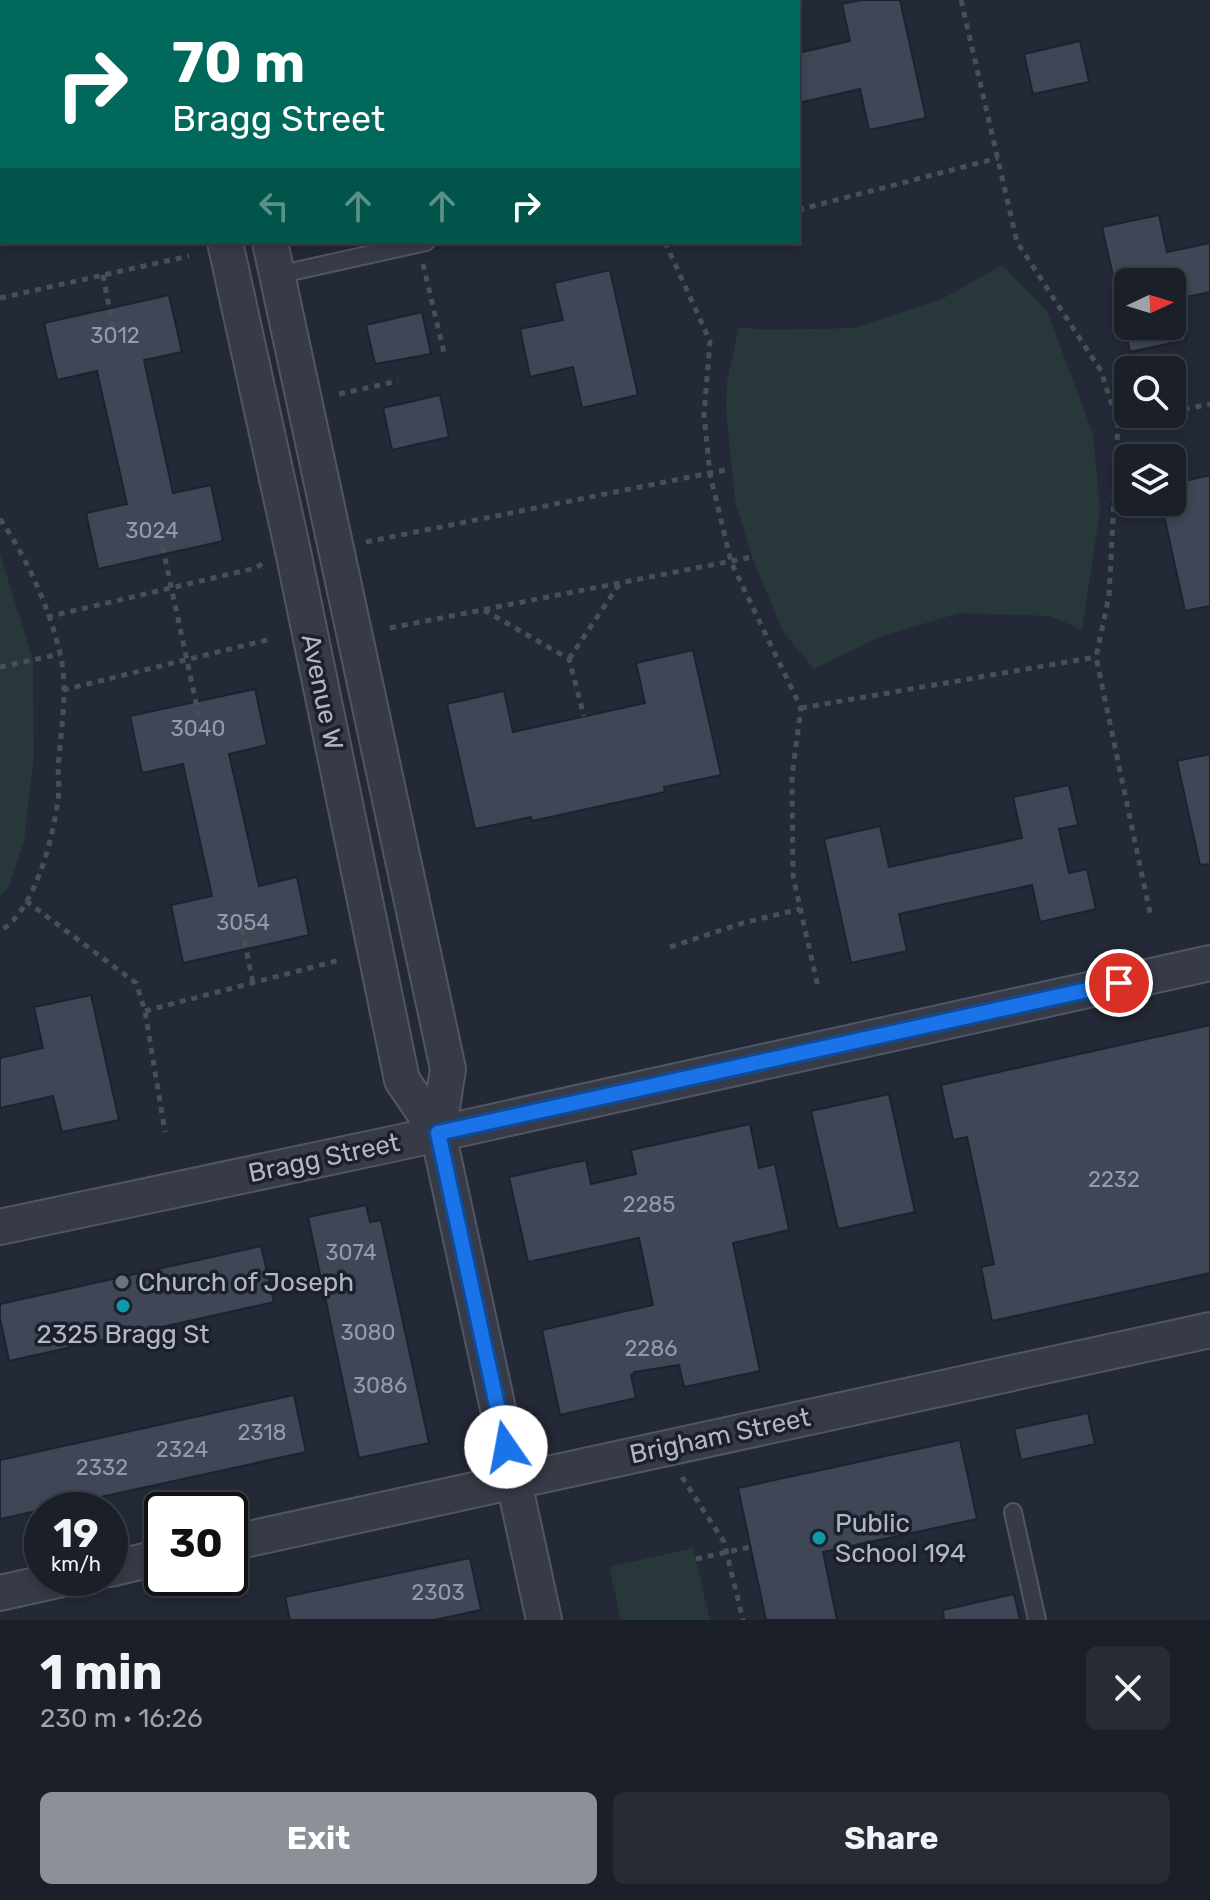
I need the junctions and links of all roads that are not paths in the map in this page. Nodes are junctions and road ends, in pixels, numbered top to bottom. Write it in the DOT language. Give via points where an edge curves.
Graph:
graph roads {
  1 [pos="225,244"];
  2 [pos="412,244"];
  3 [pos="273,258"];
  4 [pos="1210,963"];
  5 [pos="438,1133"];
  6 [pos="0,1227"];
  7 [pos="1210,1330"];
  8 [pos="514,1481"];
  9 [pos="1013,1512"];
  10 [pos="248,1539"];
  11 [pos="24,1588"];
  12 [pos="0,1593"];
  13 [pos="544,1620"];
  14 [pos="1037,1620"];
  1 -- 5 [label="street, Avenue W" via="402,1080"];
  2 -- 3 [label="lane"];
  3 -- 5 [label="street, Avenue W" via="448,1069"];
  4 -- 5 [label="street, Bragg Street"];
  5 -- 6 [label="street, Bragg Street"];
  5 -- 8 [label="street, Avenue W"];
  7 -- 8 [label="street, Brigham Street"];
  8 -- 10 [label="street, Brigham Street"];
  8 -- 13 [label="street, Avenue W"];
  9 -- 14 [label="lane"];
  11 -- 12 [label="street"];
}
